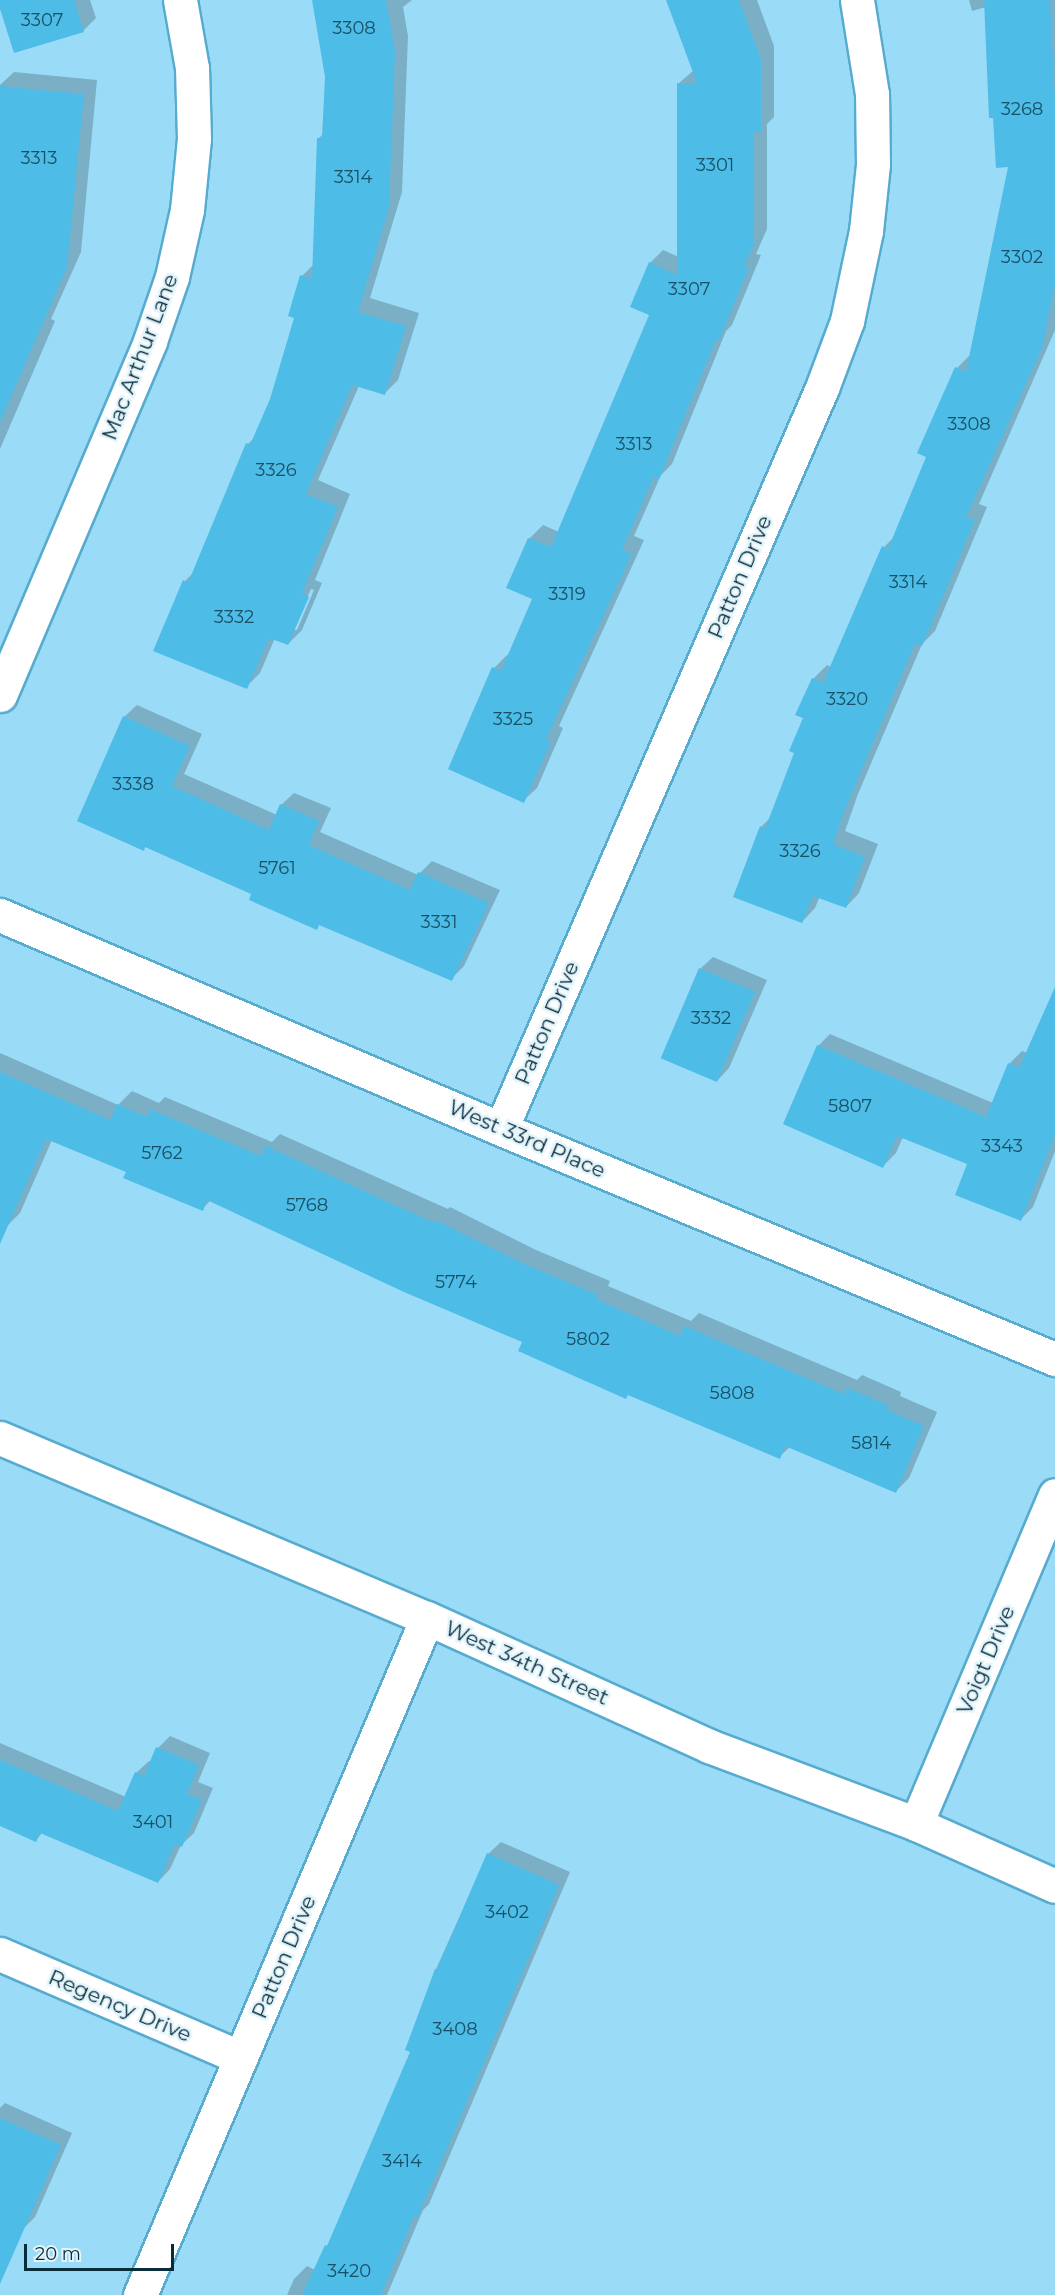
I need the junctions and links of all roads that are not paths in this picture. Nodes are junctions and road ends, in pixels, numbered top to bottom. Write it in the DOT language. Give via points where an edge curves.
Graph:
graph roads {
  1 [pos="180,0"];
  2 [pos="857,0"];
  3 [pos="0,695"];
  4 [pos="0,915"];
  5 [pos="501,1129"];
  6 [pos="1055,1359"];
  7 [pos="0,1438"];
  8 [pos="1055,1495"];
  9 [pos="427,1618"];
  10 [pos="916,1824"];
  11 [pos="1055,1886"];
  12 [pos="0,1954"];
  13 [pos="241,2058"];
  14 [pos="140,2295"];
  1 -- 3 [label="street, Mac Arthur Lane" via="192,68 194,139 187,210 172,277 150,341"];
  2 -- 5 [label="street, Patton Drive" via="872,94 873,164 867,231 847,321 817,399"];
  4 -- 5 [label="street, West 33rd Place"];
  5 -- 6 [label="street, West 33rd Place"];
  7 -- 9 [label="street, West 34th Street"];
  8 -- 10 [label="street, Voigt Drive"];
  9 -- 10 [label="street, West 34th Street" via="709,1746"];
  9 -- 13 [label="street, Patton Drive"];
  10 -- 11 [label="street, West 34th Street"];
  12 -- 13 [label="street, Regency Drive"];
  13 -- 14 [label="street, Patton Drive"];
}
